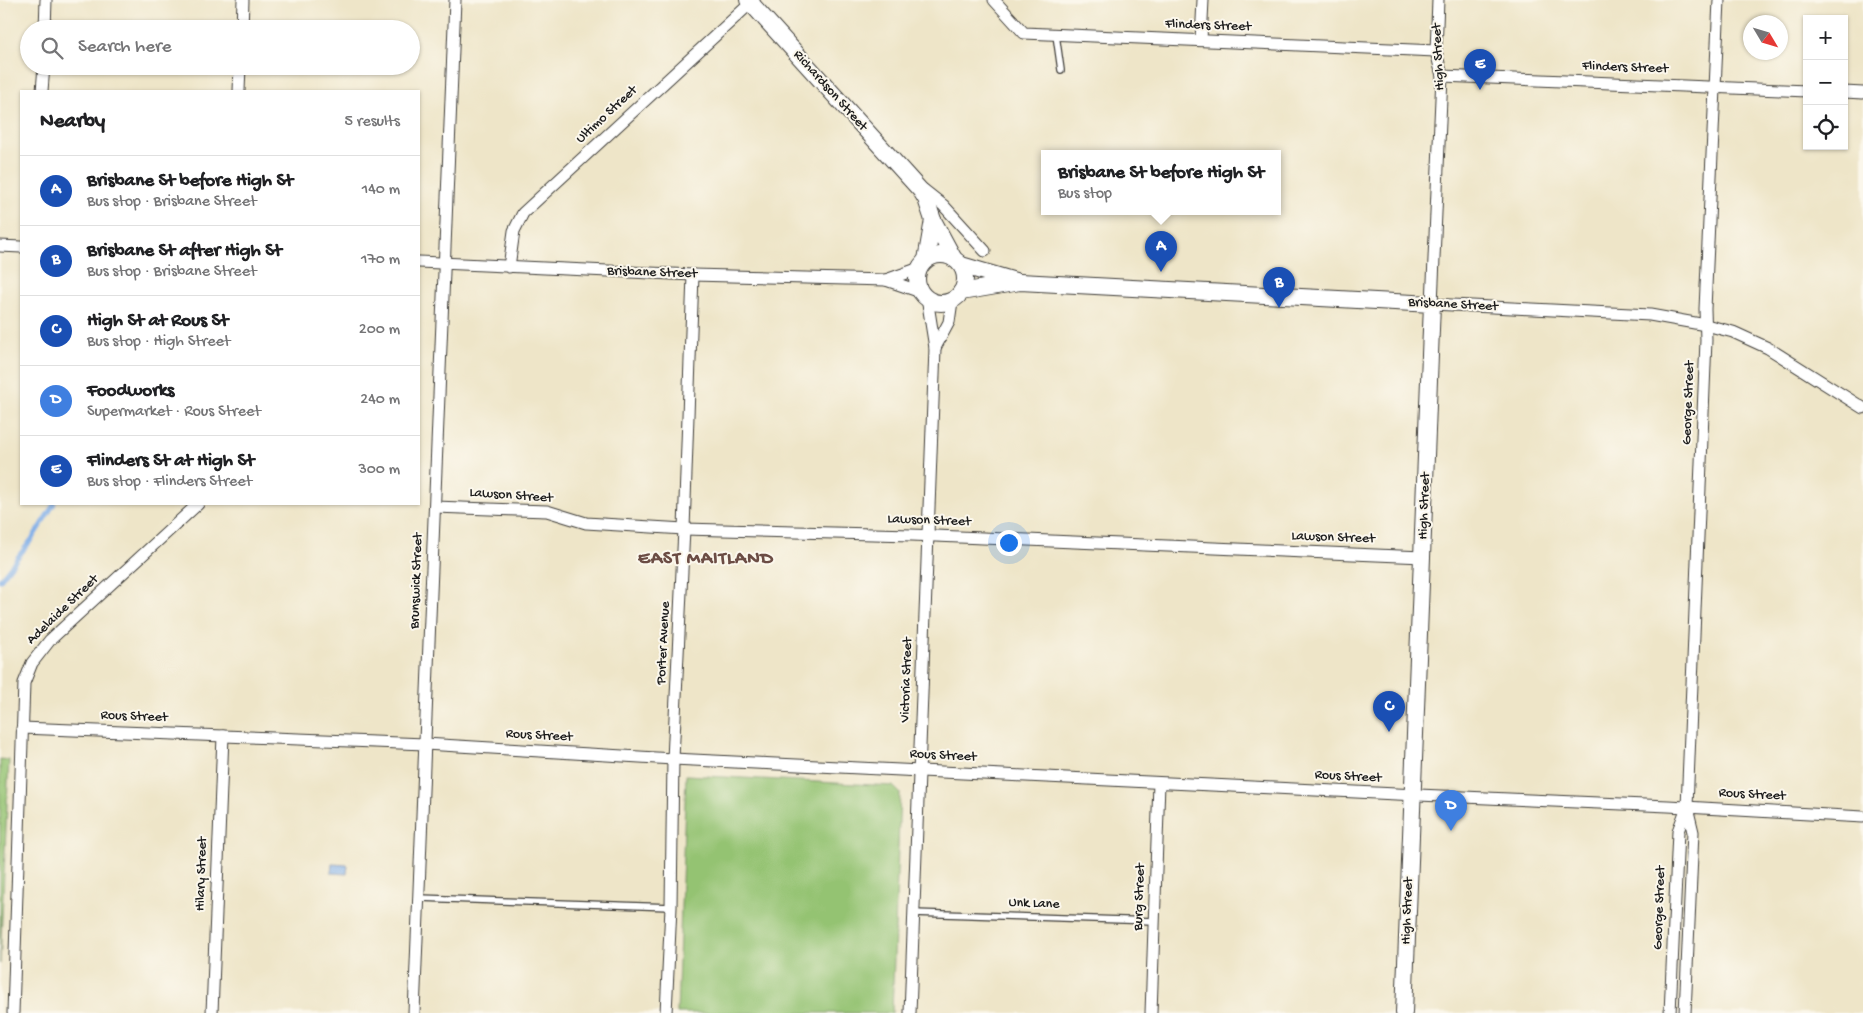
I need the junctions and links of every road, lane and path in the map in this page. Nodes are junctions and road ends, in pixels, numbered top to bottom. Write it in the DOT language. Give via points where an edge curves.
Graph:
graph roads {
  1 [pos="46,0"];
  2 [pos="243,0"];
  3 [pos="455,0"];
  4 [pos="994,0"];
  5 [pos="1203,0"];
  6 [pos="1438,0"];
  7 [pos="1719,0"];
  8 [pos="751,1"];
  9 [pos="45,20"];
  10 [pos="242,20"];
  11 [pos="1056,35"];
  12 [pos="1200,40"];
  13 [pos="1436,51"];
  14 [pos="1061,70"];
  15 [pos="43,75"];
  16 [pos="240,75"];
  17 [pos="1442,76"];
  18 [pos="1715,86"];
  19 [pos="42,90"];
  20 [pos="239,90"];
  21 [pos="1803,91"];
  22 [pos="1848,92"];
  23 [pos="1863,93"];
  24 [pos="912,181"];
  25 [pos="933,220"];
  26 [pos="0,246"];
  27 [pos="20,247"];
  28 [pos="985,251"];
  29 [pos="420,262"];
  30 [pos="958,262"];
  31 [pos="443,263"];
  32 [pos="923,264"];
  33 [pos="509,267"];
  34 [pos="693,274"];
  35 [pos="886,280"];
  36 [pos="1020,282"];
  37 [pos="924,295"];
  38 [pos="956,297"];
  39 [pos="1432,304"];
  40 [pos="1706,324"];
  41 [pos="935,348"];
  42 [pos="1863,408"];
  43 [pos="197,505"];
  44 [pos="434,507"];
  45 [pos="684,529"];
  46 [pos="928,536"];
  47 [pos="1423,557"];
  48 [pos="22,728"];
  49 [pos="223,736"];
  50 [pos="425,744"];
  51 [pos="673,758"];
  52 [pos="919,770"];
  53 [pos="1159,782"];
  54 [pos="1412,795"];
  55 [pos="1687,807"];
  56 [pos="1863,817"];
  57 [pos="419,898"];
  58 [pos="671,907"];
  59 [pos="914,913"];
  60 [pos="1154,921"];
  61 [pos="13,1013"];
  62 [pos="212,1013"];
  63 [pos="414,1013"];
  64 [pos="666,1013"];
  65 [pos="910,1013"];
  66 [pos="1151,1013"];
  67 [pos="1404,1013"];
  68 [pos="1670,1013"];
  69 [pos="1685,1013"];
  1 -- 9 [label="street"];
  2 -- 10 [label="street"];
  3 -- 31 [label="street, Brunswick Street"];
  4 -- 11 [label="street, Flinders Street" via="1024,32"];
  5 -- 12 [label="street"];
  6 -- 13 [label="street, High Street"];
  7 -- 18 [label="street, George Street"];
  8 -- 24 [label="main road, Richardson Street"];
  8 -- 33 [label="street, Ultimo Street" via="523,213 514,232"];
  11 -- 12 [label="street, Flinders Street"];
  11 -- 14 [label="lane"];
  12 -- 13 [label="street, Flinders Street"];
  13 -- 17 [label="street, High Street"];
  15 -- 19 [label="street"];
  16 -- 20 [label="street"];
  17 -- 18 [label="street, Flinders Street"];
  17 -- 39 [label="street, High Street"];
  18 -- 21 [label="street, Flinders Street"];
  18 -- 40 [label="street, George Street"];
  22 -- 23 [label="street"];
  24 -- 25 [label="main road, Richardson Street" via="926,199"];
  24 -- 28 [label="street, Richardson Street" via="943,205"];
  25 -- 30 [label="main road, Richardson Street"];
  25 -- 32 [label="main road"];
  26 -- 27 [label="street"];
  29 -- 31 [label="street, Brisbane Street"];
  30 -- 32 [label="main road" via="940,255"];
  30 -- 36 [label="main road, Brisbane Street"];
  30 -- 38 [label="main road" via="965,279"];
  31 -- 33 [label="street, Brisbane Street"];
  31 -- 44 [label="street, Brunswick Street"];
  32 -- 35 [label="street, Brisbane Street"];
  32 -- 37 [label="main road" via="918,284"];
  33 -- 34 [label="street, Brisbane Street"];
  34 -- 35 [label="street, Brisbane Street"];
  34 -- 45 [label="street, Porter Avenue"];
  35 -- 37 [label="street, Brisbane Street"];
  36 -- 38 [label="main road, Brisbane Street" via="989,286"];
  36 -- 39 [label="main road, Brisbane Street"];
  37 -- 38 [label="main road" via="939,303"];
  37 -- 41 [label="street, Victoria Street"];
  38 -- 41 [label="street, Victoria Street" via="949,322"];
  39 -- 40 [label="street, Brisbane Street" via="1650,315"];
  39 -- 47 [label="main road, High Street"];
  40 -- 42 [label="street, Brisbane Street" via="1768,348"];
  40 -- 55 [label="street, George Street"];
  41 -- 46 [label="street, Victoria Street"];
  43 -- 48 [label="street, Adelaide Street" via="50,640 32,663 24,683"];
  44 -- 45 [label="street, Lawson Street" via="547,511 586,523"];
  44 -- 50 [label="street, Brunswick Street"];
  45 -- 46 [label="street, Lawson Street"];
  45 -- 51 [label="street, Porter Avenue"];
  46 -- 47 [label="street, Lawson Street"];
  46 -- 52 [label="street, Victoria Street"];
  47 -- 54 [label="main road, High Street"];
  48 -- 49 [label="street, Rous Street"];
  48 -- 61 [label="street, Adelaide Street"];
  49 -- 50 [label="street, Rous Street"];
  49 -- 62 [label="street, Hilary Street"];
  50 -- 51 [label="street, Rous Street"];
  50 -- 57 [label="street, Brunswick Street"];
  51 -- 52 [label="street, Rous Street"];
  51 -- 58 [label="street, Porter Avenue"];
  52 -- 53 [label="street, Rous Street"];
  52 -- 59 [label="street, Victoria Street"];
  53 -- 54 [label="street, Rous Street"];
  53 -- 60 [label="street, Burg Street"];
  54 -- 55 [label="street, Rous Street"];
  54 -- 67 [label="main road, High Street"];
  55 -- 56 [label="street, Rous Street"];
  55 -- 68 [label="street, George Street" via="1678,831"];
  55 -- 69 [label="street, George Street" via="1694,832"];
  57 -- 58 [label="lane"];
  57 -- 63 [label="street, Brunswick Street"];
  58 -- 64 [label="street, Porter Avenue"];
  59 -- 60 [label="lane, Unk Lane"];
  59 -- 65 [label="street, Victoria Street"];
  60 -- 66 [label="street, Burg Street"];
}
